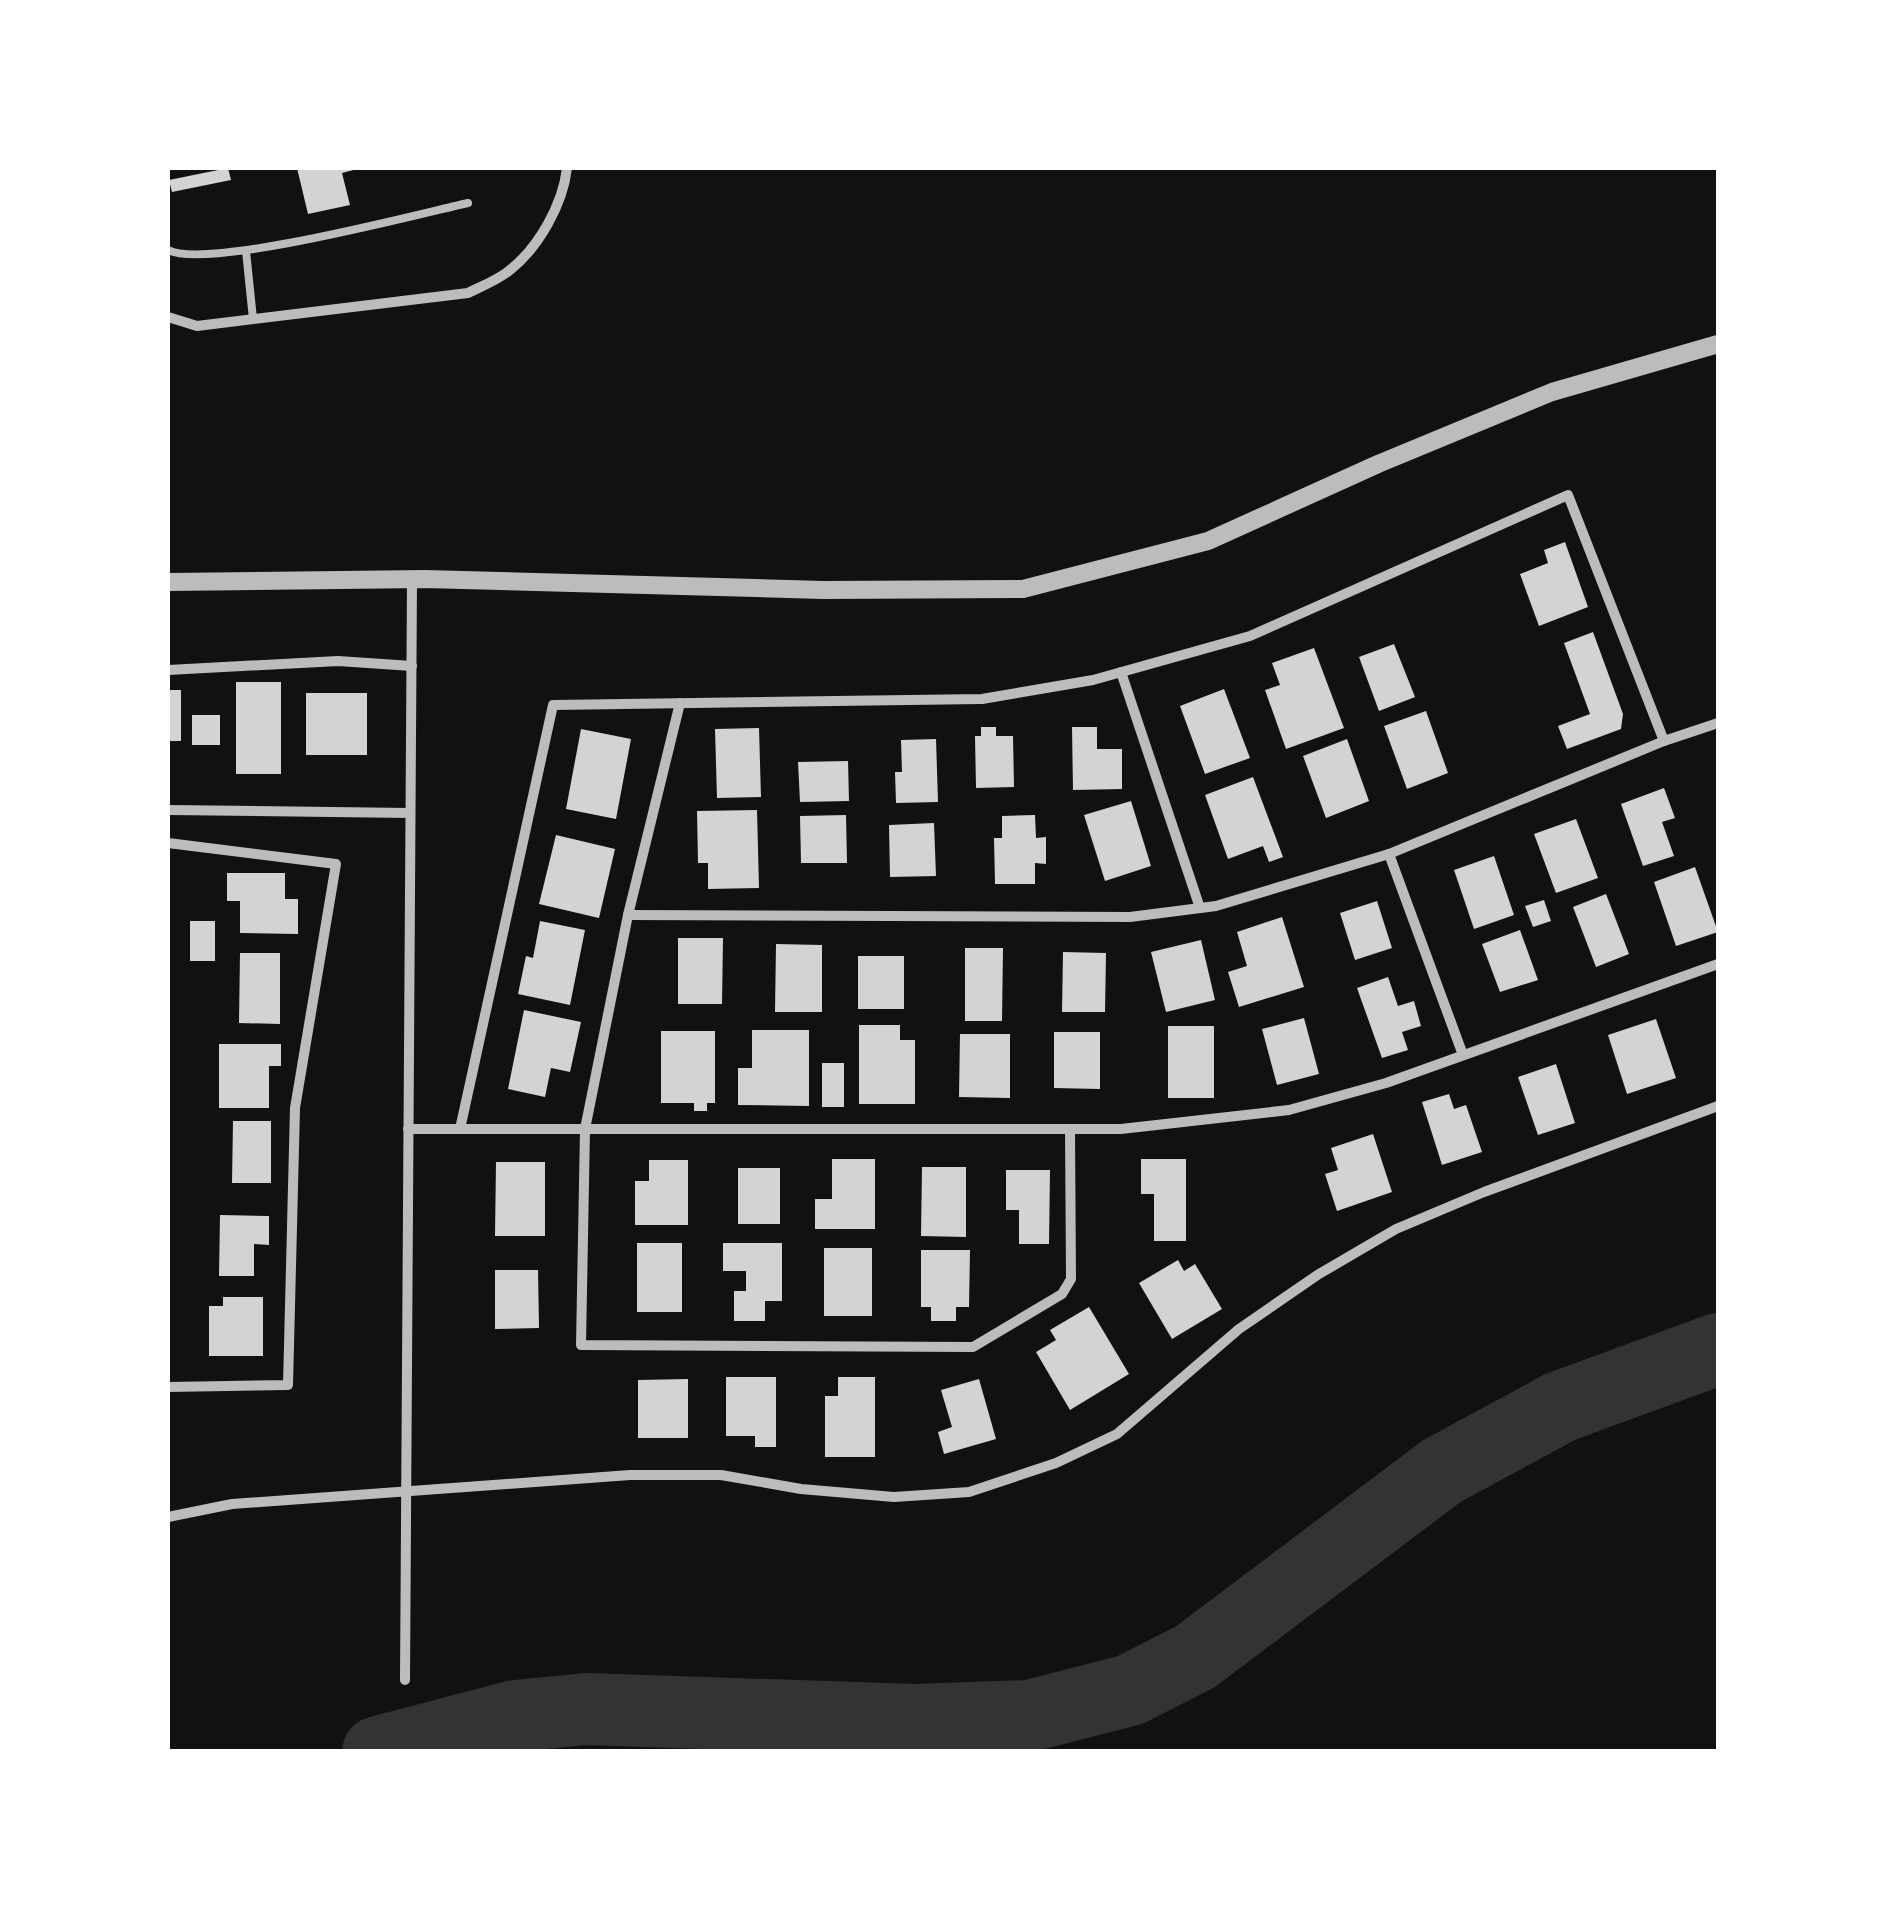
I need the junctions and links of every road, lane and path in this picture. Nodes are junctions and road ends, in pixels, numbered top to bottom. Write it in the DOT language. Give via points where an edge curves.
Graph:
graph roads {
  1 [pos="567,168"];
  2 [pos="468,204"];
  3 [pos="168,250"];
  4 [pos="246,251"];
  5 [pos="168,317"];
  6 [pos="253,319"];
  7 [pos="1718,344"];
  8 [pos="412,580"];
  9 [pos="168,582"];
  10 [pos="412,666"];
  11 [pos="168,670"];
  12 [pos="1121,672"];
  13 [pos="680,703"];
  14 [pos="1718,722"];
  15 [pos="1664,741"];
  16 [pos="168,810"];
  17 [pos="410,813"];
  18 [pos="168,843"];
  19 [pos="1389,854"];
  20 [pos="1200,908"];
  21 [pos="628,915"];
  22 [pos="1718,964"];
  23 [pos="1463,1055"];
  24 [pos="1718,1106"];
  25 [pos="408,1129"];
  26 [pos="460,1129"];
  27 [pos="585,1129"];
  28 [pos="1070,1129"];
  29 [pos="168,1387"];
  30 [pos="406,1492"];
  31 [pos="168,1516"];
  32 [pos="405,1680"];
  1 -- 6 [label="street" via="556,207 525,256 508,273 468,293"];
  2 -- 4 [label="lane"];
  3 -- 4 [label="lane" via="179,256"];
  4 -- 6 [label="lane"];
  5 -- 6 [label="street" via="197,326"];
  7 -- 8 [label="street" via="1552,392 1208,542 1022,588"];
  8 -- 9 [label="street"];
  8 -- 10 [label="street"];
  10 -- 11 [label="street" via="338,661"];
  10 -- 17 [label="street"];
  12 -- 13 [label="street" via="982,699"];
  12 -- 15 [label="street" via="1250,636 1568,495"];
  12 -- 20 [label="street"];
  13 -- 21 [label="street"];
  13 -- 26 [label="street" via="553,705"];
  14 -- 15 [label="street"];
  15 -- 19 [label="street"];
  16 -- 17 [label="street"];
  17 -- 25 [label="street"];
  18 -- 29 [label="street" via="336,864 295,1108 288,1385"];
  19 -- 20 [label="street"];
  19 -- 23 [label="street"];
  20 -- 21 [label="street" via="1130,917"];
  21 -- 27 [label="street"];
  22 -- 23 [label="street"];
  23 -- 28 [label="street" via="1289,1110"];
  24 -- 30 [label="street" via="1396,1230 1238,1329 1117,1434 969,1492 894,1496 721,1475 630,1474"];
  25 -- 26 [label="street"];
  25 -- 30 [label="street"];
  26 -- 27 [label="street"];
  27 -- 28 [label="street"];
  27 -- 28 [label="street" via="581,1345 973,1347 1062,1294 1071,1279"];
  30 -- 31 [label="street" via="232,1504"];
  30 -- 32 [label="street"];
}
